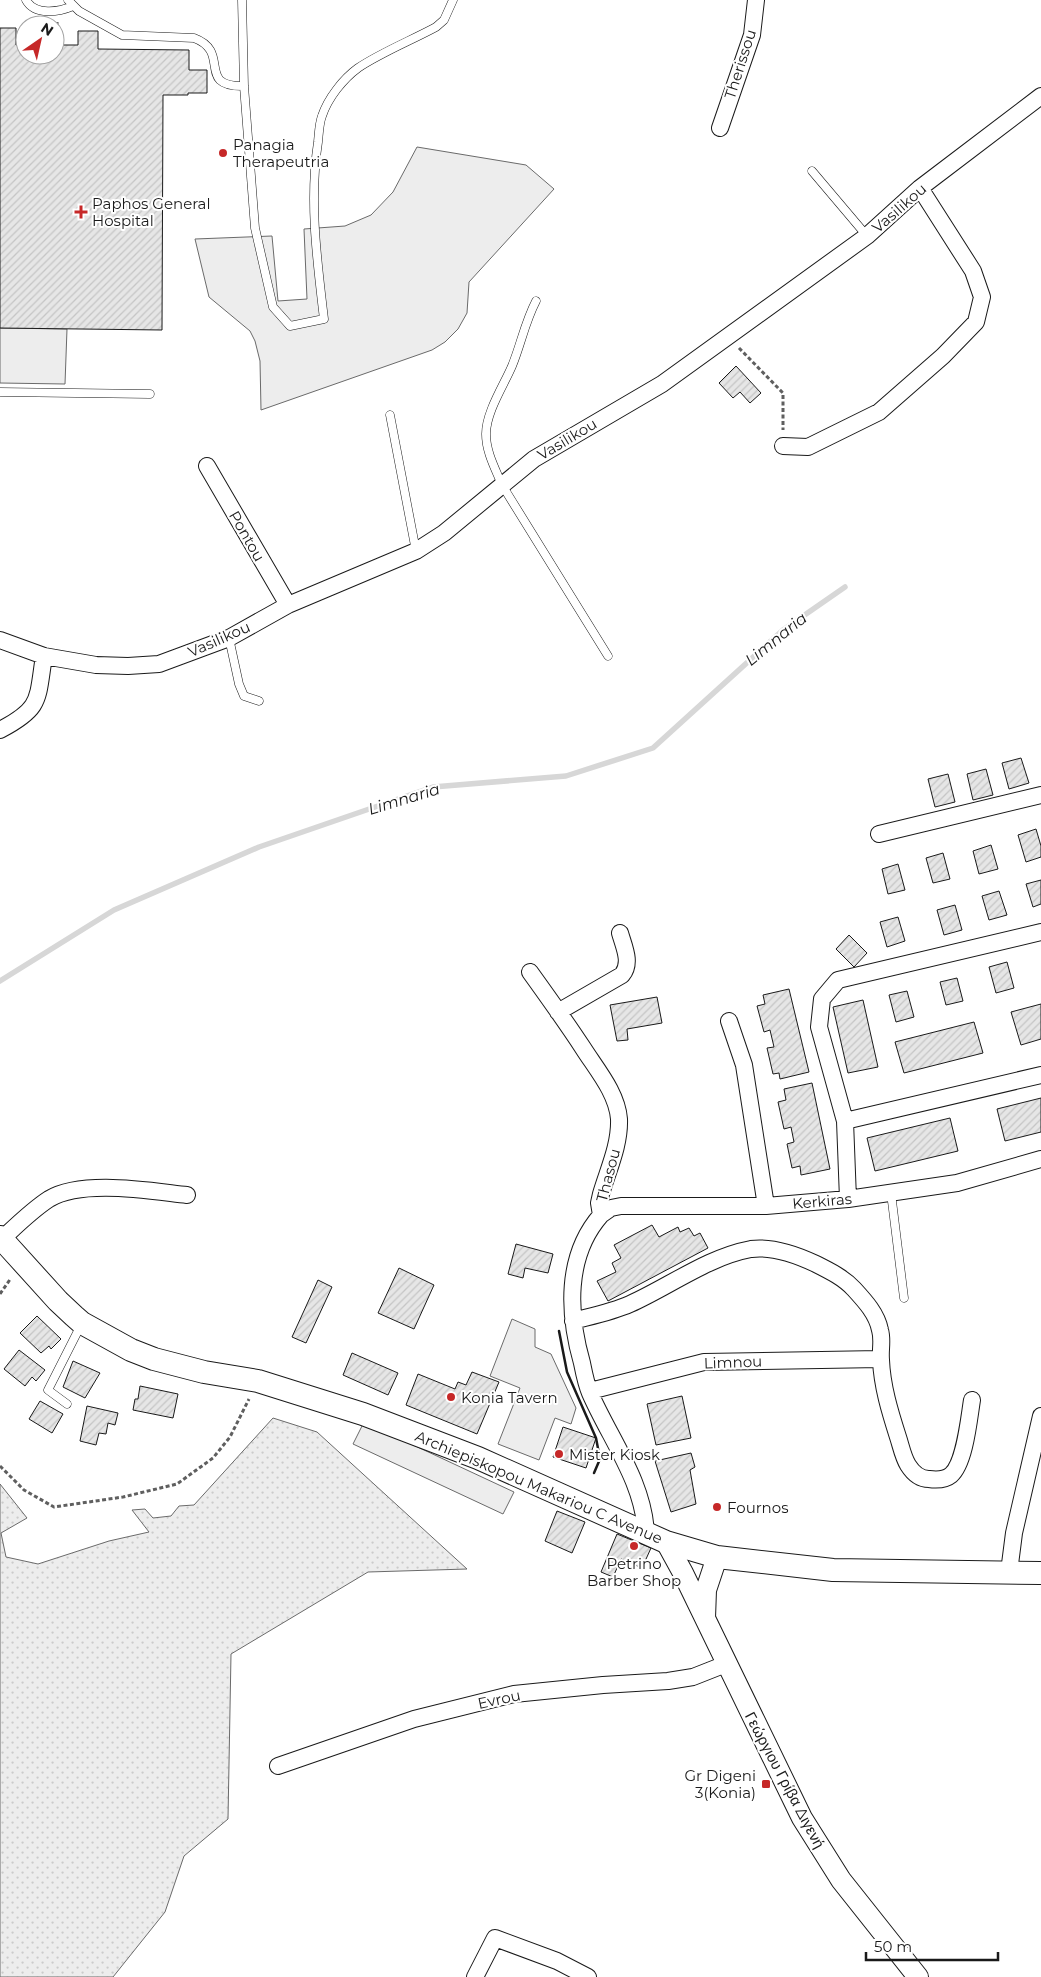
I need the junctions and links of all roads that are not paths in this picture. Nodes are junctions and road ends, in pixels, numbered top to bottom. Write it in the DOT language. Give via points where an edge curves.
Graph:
graph roads {
  1 [pos="26,0"];
  2 [pos="242,0"];
  3 [pos="453,0"];
  4 [pos="756,0"];
  5 [pos="70,3"];
  6 [pos="244,86"];
  7 [pos="1041,96"];
  8 [pos="720,128"];
  9 [pos="812,171"];
  10 [pos="920,188"];
  11 [pos="867,236"];
  12 [pos="536,301"];
  13 [pos="0,392"];
  14 [pos="150,394"];
  15 [pos="390,415"];
  16 [pos="784,446"];
  17 [pos="207,466"];
  18 [pos="502,485"];
  19 [pos="416,551"];
  20 [pos="288,605"];
  21 [pos="229,638"];
  22 [pos="0,640"];
  23 [pos="44,656"];
  24 [pos="608,656"];
  25 [pos="259,701"];
  26 [pos="0,730"];
  27 [pos="1041,796"];
  28 [pos="879,834"];
  29 [pos="1041,932"];
  30 [pos="620,933"];
  31 [pos="530,972"];
  32 [pos="558,1012"];
  33 [pos="728,1022"];
  34 [pos="1041,1075"];
  35 [pos="845,1121"];
  36 [pos="1041,1159"];
  37 [pos="890,1193"];
  38 [pos="187,1195"];
  39 [pos="848,1199"];
  40 [pos="766,1206"];
  41 [pos="601,1215"];
  42 [pos="1,1238"];
  43 [pos="904,1298"];
  44 [pos="572,1320"];
  45 [pos="82,1323"];
  46 [pos="880,1359"];
  47 [pos="590,1391"];
  48 [pos="972,1400"];
  49 [pos="67,1404"];
  50 [pos="1041,1416"];
  51 [pos="656,1538"];
  52 [pos="717,1557"];
  53 [pos="1009,1572"];
  54 [pos="1041,1574"];
  55 [pos="704,1620"];
  56 [pos="726,1664"];
  57 [pos="278,1766"];
  58 [pos="475,1977"];
  59 [pos="588,1977"];
  60 [pos="918,1977"];
  1 -- 5 [label="lane" via="36,9 47,12 57,11"];
  2 -- 6 [label="lane"];
  3 -- 6 [label="lane" via="444,20 436,27 358,68 330,99 322,116 313,198 324,319 290,326 273,307 255,228"];
  4 -- 8 [label="street, Therissou" via="752,35"];
  5 -- 6 [label="lane" via="122,35 201,41 212,52 219,80 231,86"];
  7 -- 10 [label="street, Vasilikou"];
  9 -- 11 [label="lane"];
  10 -- 11 [label="street, Vasilikou"];
  10 -- 16 [label="street" via="973,272 982,297 976,322 943,356 878,412 808,447"];
  11 -- 18 [label="street, Vasilikou" via="662,384 534,459"];
  12 -- 18 [label="lane" via="492,408 486,432 489,455"];
  13 -- 14 [label="lane"];
  15 -- 19 [label="lane"];
  17 -- 20 [label="street, Pontou"];
  18 -- 19 [label="street, Vasilikou" via="444,533"];
  18 -- 24 [label="lane"];
  19 -- 20 [label="street, Vasilikou"];
  20 -- 21 [label="street, Vasilikou"];
  21 -- 23 [label="street, Vasilikou" via="158,664 96,665"];
  21 -- 25 [label="lane" via="244,696"];
  22 -- 23 [label="street, Vasilikou"];
  23 -- 26 [label="street" via="37,698 32,707 27,714"];
  27 -- 28 [label="street"];
  29 -- 35 [label="street" via="838,980 822,999 819,1027"];
  30 -- 32 [label="street" via="627,960 626,971"];
  31 -- 32 [label="street, Thasou"];
  32 -- 41 [label="street, Thasou" via="606,1084 619,1118 618,1136 599,1203"];
  33 -- 40 [label="street" via="744,1065"];
  34 -- 35 [label="street"];
  35 -- 39 [label="street"];
  36 -- 37 [label="street, Kerkiras" via="957,1183"];
  37 -- 39 [label="street, Kerkiras"];
  37 -- 43 [label="lane"];
  38 -- 42 [label="street" via="117,1188 68,1192 51,1198"];
  39 -- 40 [label="street, Kerkiras"];
  40 -- 41 [label="street, Kerkiras" via="621,1206"];
  41 -- 44 [label="street, Thasou" via="588,1233 575,1265"];
  42 -- 45 [label="main road, Archiepiskopou Makariou C Avenue" via="58,1302"];
  44 -- 46 [label="street" via="631,1304 718,1260 751,1249 767,1249 796,1255 852,1286 877,1319 882,1341"];
  44 -- 47 [label="street, Thasou"];
  45 -- 49 [label="lane" via="48,1390"];
  45 -- 51 [label="main road, Archiepiskopou Makariou C Avenue" via="154,1359 258,1381 442,1443"];
  46 -- 47 [label="street, Limnou" via="704,1362"];
  46 -- 48 [label="street" via="886,1398 904,1455 908,1465 925,1479 946,1478 955,1471 963,1450"];
  47 -- 51 [label="street, Thasou" via="640,1494"];
  50 -- 53 [label="street" via="1014,1533"];
  51 -- 52 [label="main road, Archiepiskopou Makariou C Avenue"];
  51 -- 55 [label="street, Γεώργιου Γρίβα Διγενή" via="683,1572"];
  52 -- 53 [label="main road, Archiepiskopou Makariou C Avenue" via="833,1570"];
  52 -- 55 [label="street" via="706,1590"];
  53 -- 54 [label="main road, Archiepiskopou Makariou C Avenue"];
  55 -- 56 [label="street, Γεώργιου Γρίβα Διγενή"];
  56 -- 57 [label="street, Evrou" via="693,1677 668,1681 514,1694 414,1719"];
  56 -- 60 [label="street, Γεώργιου Γρίβα Διγενή" via="802,1818 841,1880"];
  58 -- 59 [label="street" via="495,1938 557,1961"];
}
